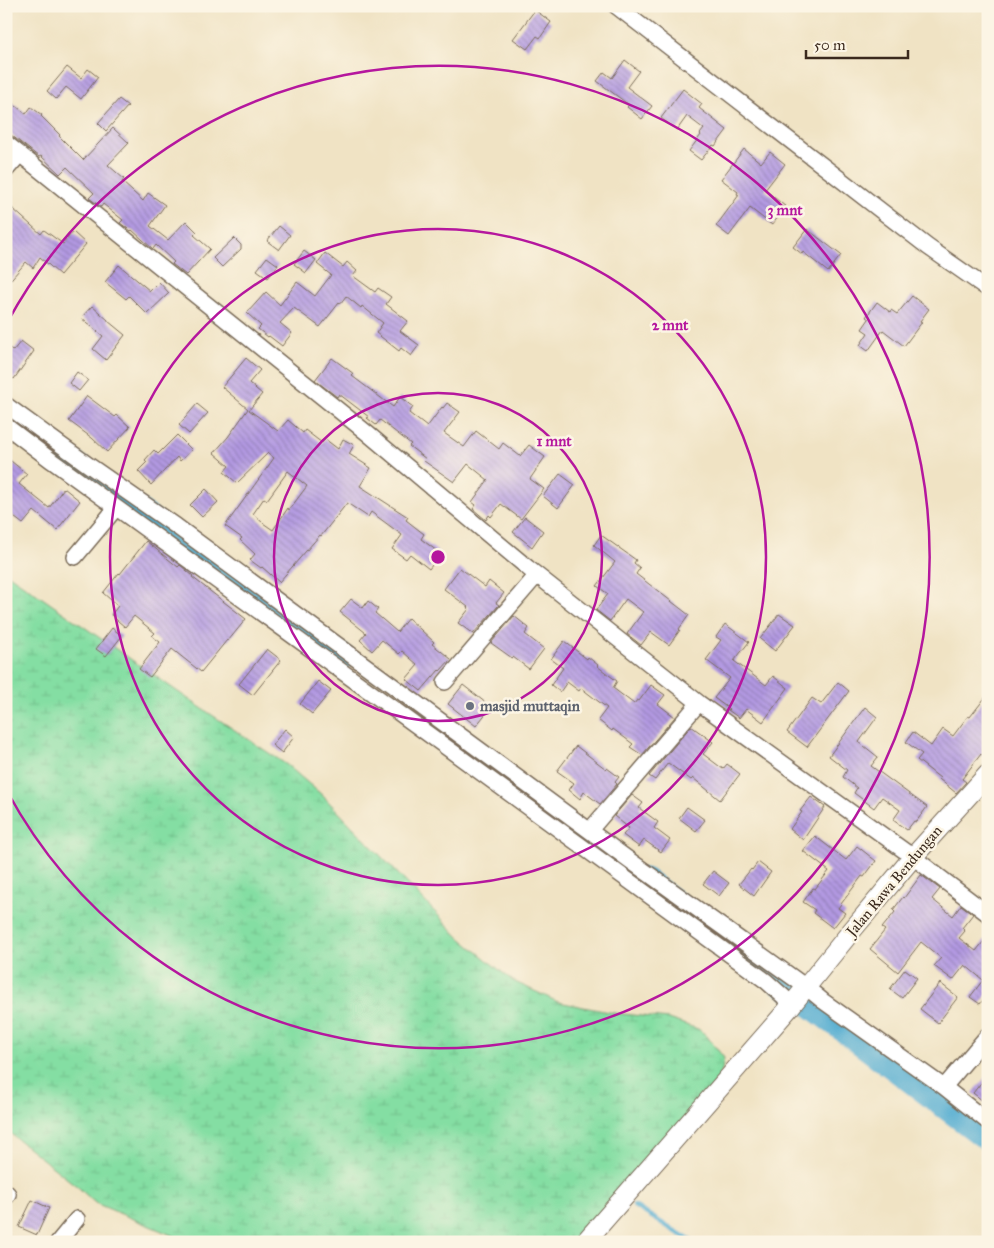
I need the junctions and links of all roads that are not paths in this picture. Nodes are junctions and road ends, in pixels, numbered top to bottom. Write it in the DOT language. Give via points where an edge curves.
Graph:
graph roads {
  1 [pos="616,6"];
  2 [pos="6,143"];
  3 [pos="20,154"];
  4 [pos="6,170"];
  5 [pos="988,289"];
  6 [pos="6,405"];
  7 [pos="6,426"];
  8 [pos="116,508"];
  9 [pos="75,557"];
  10 [pos="536,575"];
  11 [pos="445,682"];
  12 [pos="699,703"];
  13 [pos="988,774"];
  14 [pos="590,830"];
  15 [pos="913,857"];
  16 [pos="988,914"];
  17 [pos="798,997"];
  18 [pos="988,1035"];
  19 [pos="944,1087"];
  20 [pos="988,1122"];
  21 [pos="6,1192"];
  22 [pos="6,1197"];
  23 [pos="77,1219"];
  24 [pos="58,1242"];
  25 [pos="585,1242"];
  1 -- 5 [label="street" via="928,247"];
  2 -- 3 [label="street"];
  3 -- 4 [label="street"];
  3 -- 10 [label="street" via="367,433"];
  6 -- 14 [label="street"];
  7 -- 8 [label="street"];
  8 -- 9 [label="street"];
  8 -- 17 [label="street" via="446,746 784,997"];
  10 -- 11 [label="street"];
  10 -- 12 [label="street"];
  12 -- 14 [label="street"];
  12 -- 15 [label="street"];
  13 -- 15 [label="street, Jalan Rawa Bendungan"];
  14 -- 17 [label="street"];
  15 -- 16 [label="street"];
  15 -- 17 [label="street, Jalan Rawa Bendungan"];
  17 -- 19 [label="street" via="831,1007"];
  17 -- 25 [label="street, Jalan Rawa Bendungan"];
  18 -- 19 [label="street"];
  19 -- 20 [label="street"];
  21 -- 22 [label="street"];
  23 -- 24 [label="street"];
}
